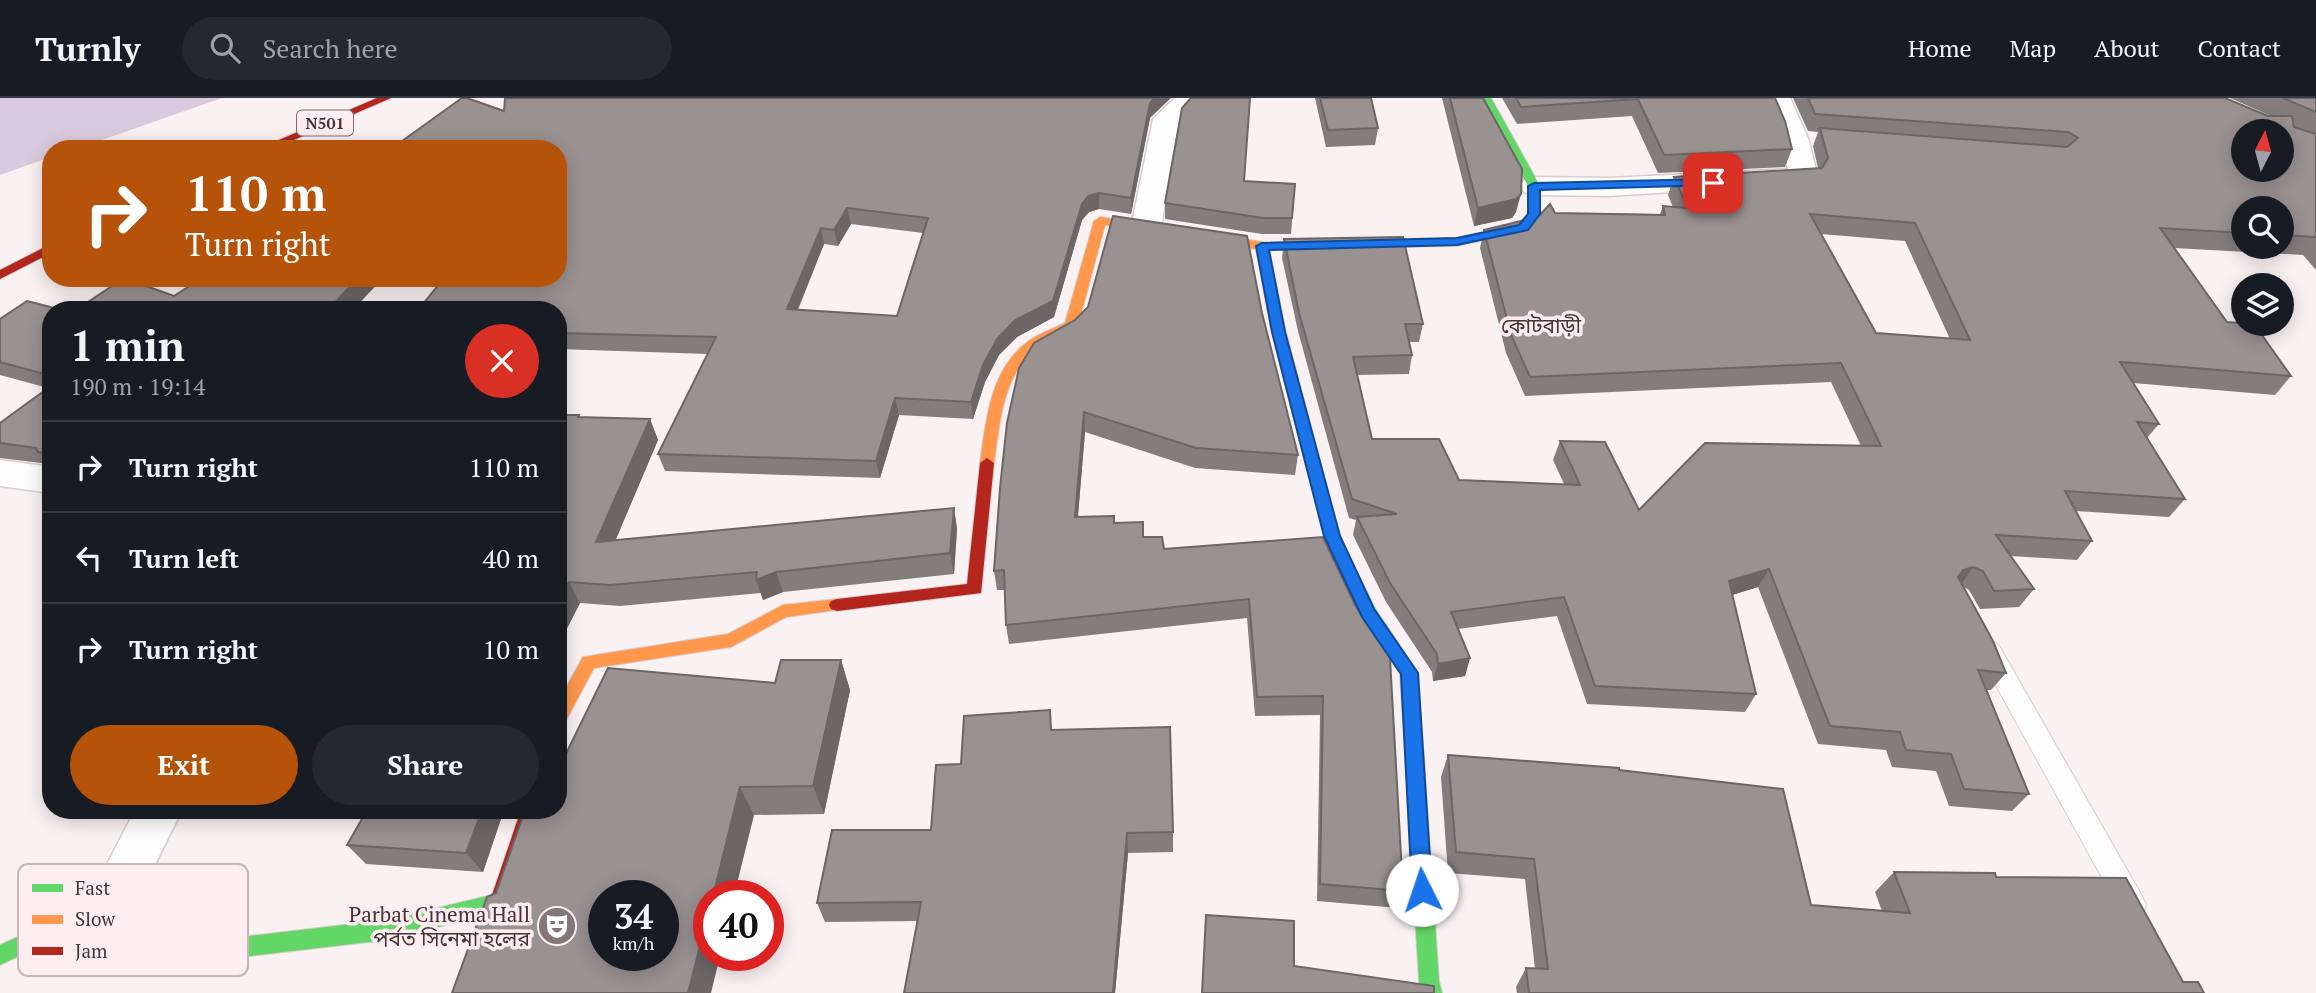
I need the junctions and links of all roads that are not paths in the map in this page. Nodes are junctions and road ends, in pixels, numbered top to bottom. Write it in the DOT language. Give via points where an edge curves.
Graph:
graph roads {
  1 [pos="386,98"];
  2 [pos="1191,98"];
  3 [pos="1486,98"];
  4 [pos="1777,98"];
  5 [pos="285,140"];
  6 [pos="1534,186"];
  7 [pos="1146,228"];
  8 [pos="1262,246"];
  9 [pos="42,253"];
  10 [pos="2,274"];
  11 [pos="0,473"];
  12 [pos="42,479"];
  13 [pos="1979,633"];
  14 [pos="567,702"];
  15 [pos="154,819"];
  16 [pos="527,819"];
  17 [pos="131,864"];
  18 [pos="2141,921"];
  19 [pos="18,946"];
  20 [pos="248,946"];
  21 [pos="0,955"];
  22 [pos="1433,993"];
  1 -- 5 [label="main road, N501"];
  2 -- 7 [label="street" via="1166,119"];
  3 -- 6 [label="main road"];
  4 -- 6 [label="street" via="1801,138 1804,177"];
  6 -- 8 [label="main road" via="1534,214 1523,227 1496,234 1457,242"];
  7 -- 8 [label="main road"];
  7 -- 14 [label="main road" via="1100,221 1070,325 1028,348 1012,366 998,395 975,589 783,611 731,640 589,662"];
  8 -- 22 [label="main road" via="1279,332 1332,536 1368,612 1409,673"];
  9 -- 10 [label="main road"];
  11 -- 12 [label="street"];
  13 -- 18 [label="lane"];
  15 -- 17 [label="street"];
  16 -- 20 [label="main road" via="499,903 386,930"];
  19 -- 21 [label="main road"];
}
